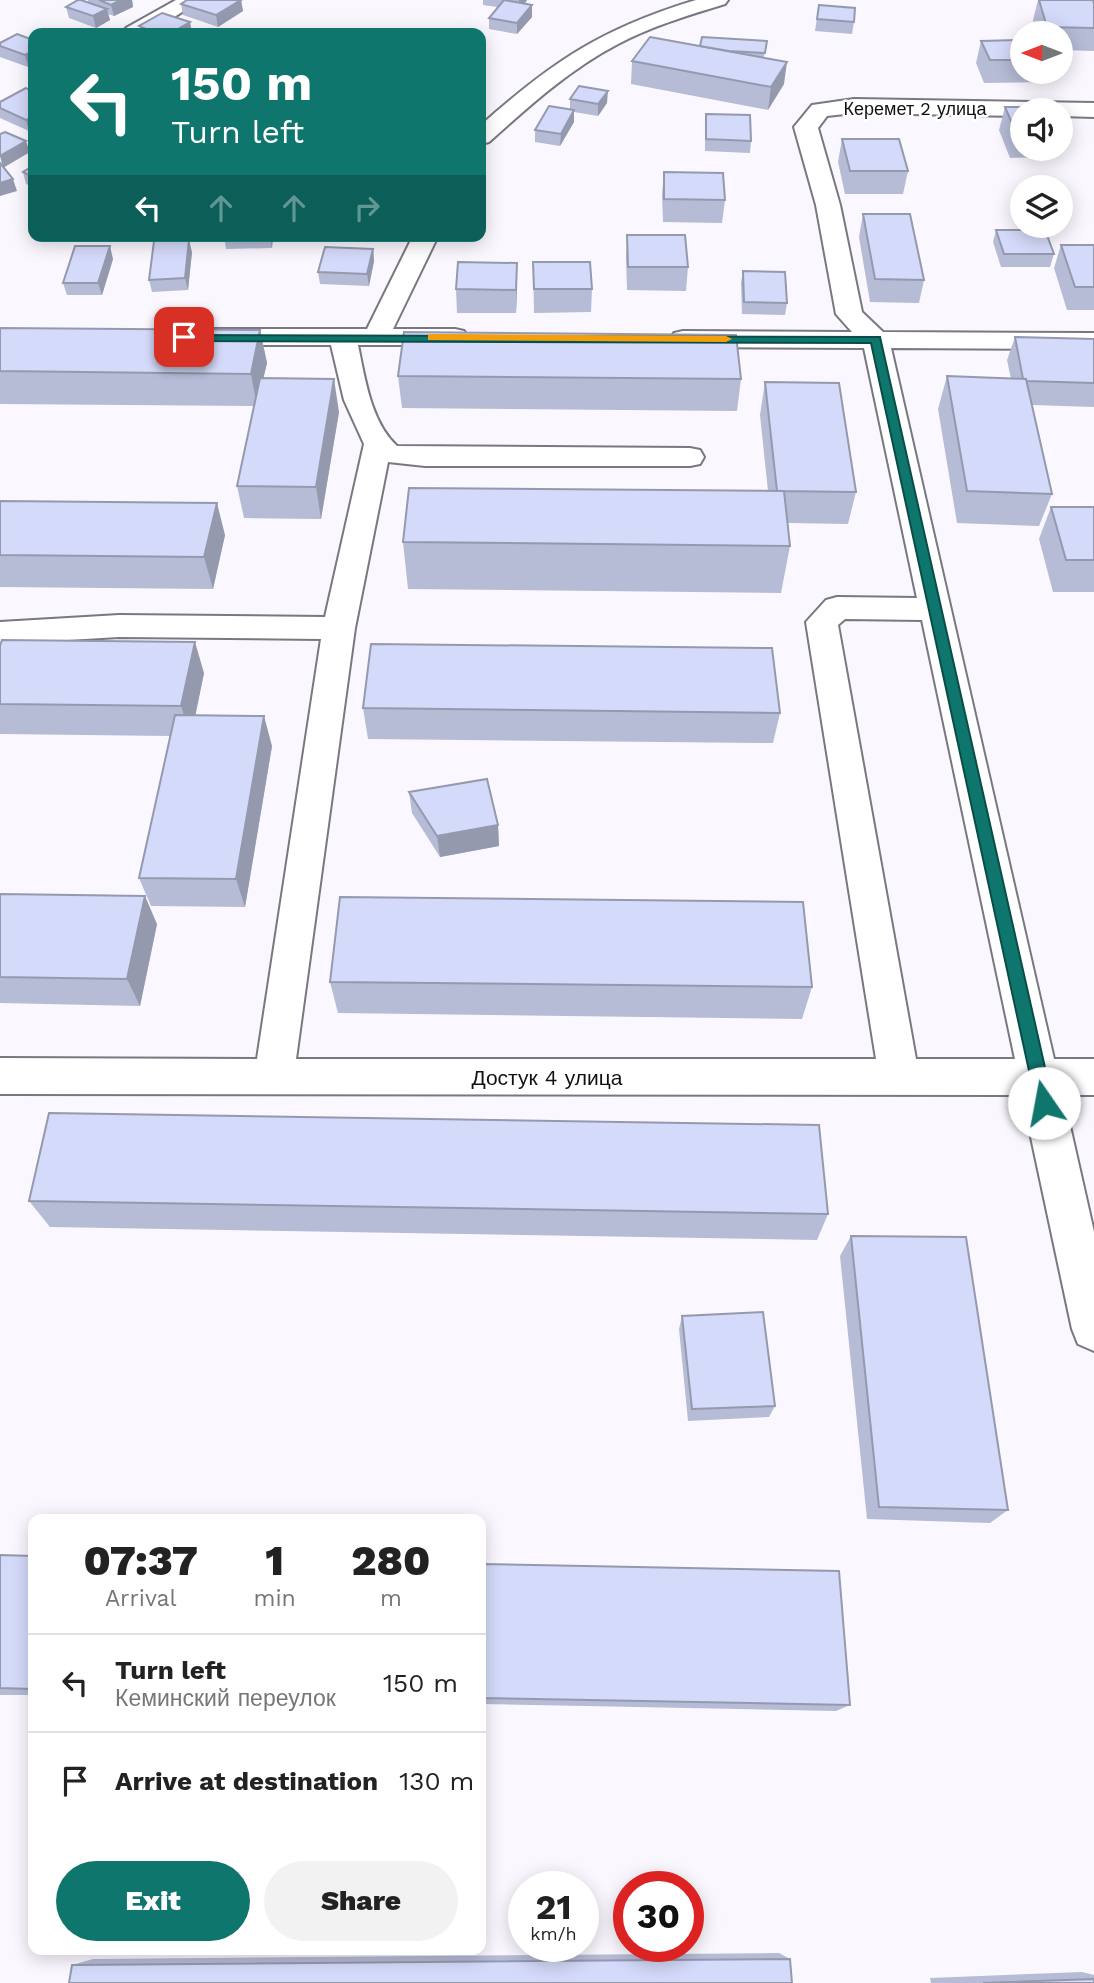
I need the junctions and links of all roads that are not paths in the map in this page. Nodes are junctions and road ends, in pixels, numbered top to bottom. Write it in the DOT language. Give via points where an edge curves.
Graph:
graph roads {
  1 [pos="191,0"];
  2 [pos="718,0"];
  3 [pos="143,28"];
  4 [pos="1094,110"];
  5 [pos="486,133"];
  6 [pos="423,242"];
  7 [pos="192,337"];
  8 [pos="343,337"];
  9 [pos="376,337"];
  10 [pos="474,337"];
  11 [pos="654,338"];
  12 [pos="876,340"];
  13 [pos="1094,341"];
  14 [pos="377,444"];
  15 [pos="690,457"];
  16 [pos="937,609"];
  17 [pos="339,628"];
  18 [pos="0,634"];
  19 [pos="0,1076"];
  20 [pos="274,1076"];
  21 [pos="900,1077"];
  22 [pos="1039,1077"];
  23 [pos="1094,1077"];
  24 [pos="1094,1329"];
  1 -- 3 [label="street"];
  2 -- 5 [label="street" via="610,40 536,88"];
  4 -- 12 [label="street, Керемет 2 улица" via="854,106 820,110 806,127 828,205 849,314"];
  6 -- 9 [label="street"];
  7 -- 8 [label="street"];
  8 -- 9 [label="street"];
  8 -- 14 [label="street" via="355,396"];
  9 -- 10 [label="street"];
  11 -- 12 [label="street"];
  12 -- 13 [label="street"];
  12 -- 16 [label="street"];
  14 -- 15 [label="street" via="390,454 425,457"];
  14 -- 17 [label="street"];
  16 -- 21 [label="street" via="837,608 822,622"];
  16 -- 22 [label="street"];
  17 -- 18 [label="street" via="119,626"];
  17 -- 20 [label="street"];
  19 -- 20 [label="street, Достук 4 улица"];
  20 -- 21 [label="street, Достук 4 улица"];
  21 -- 22 [label="street, Достук 4 улица"];
  22 -- 23 [label="street, Достук 4 улица"];
  22 -- 24 [label="street"];
}
